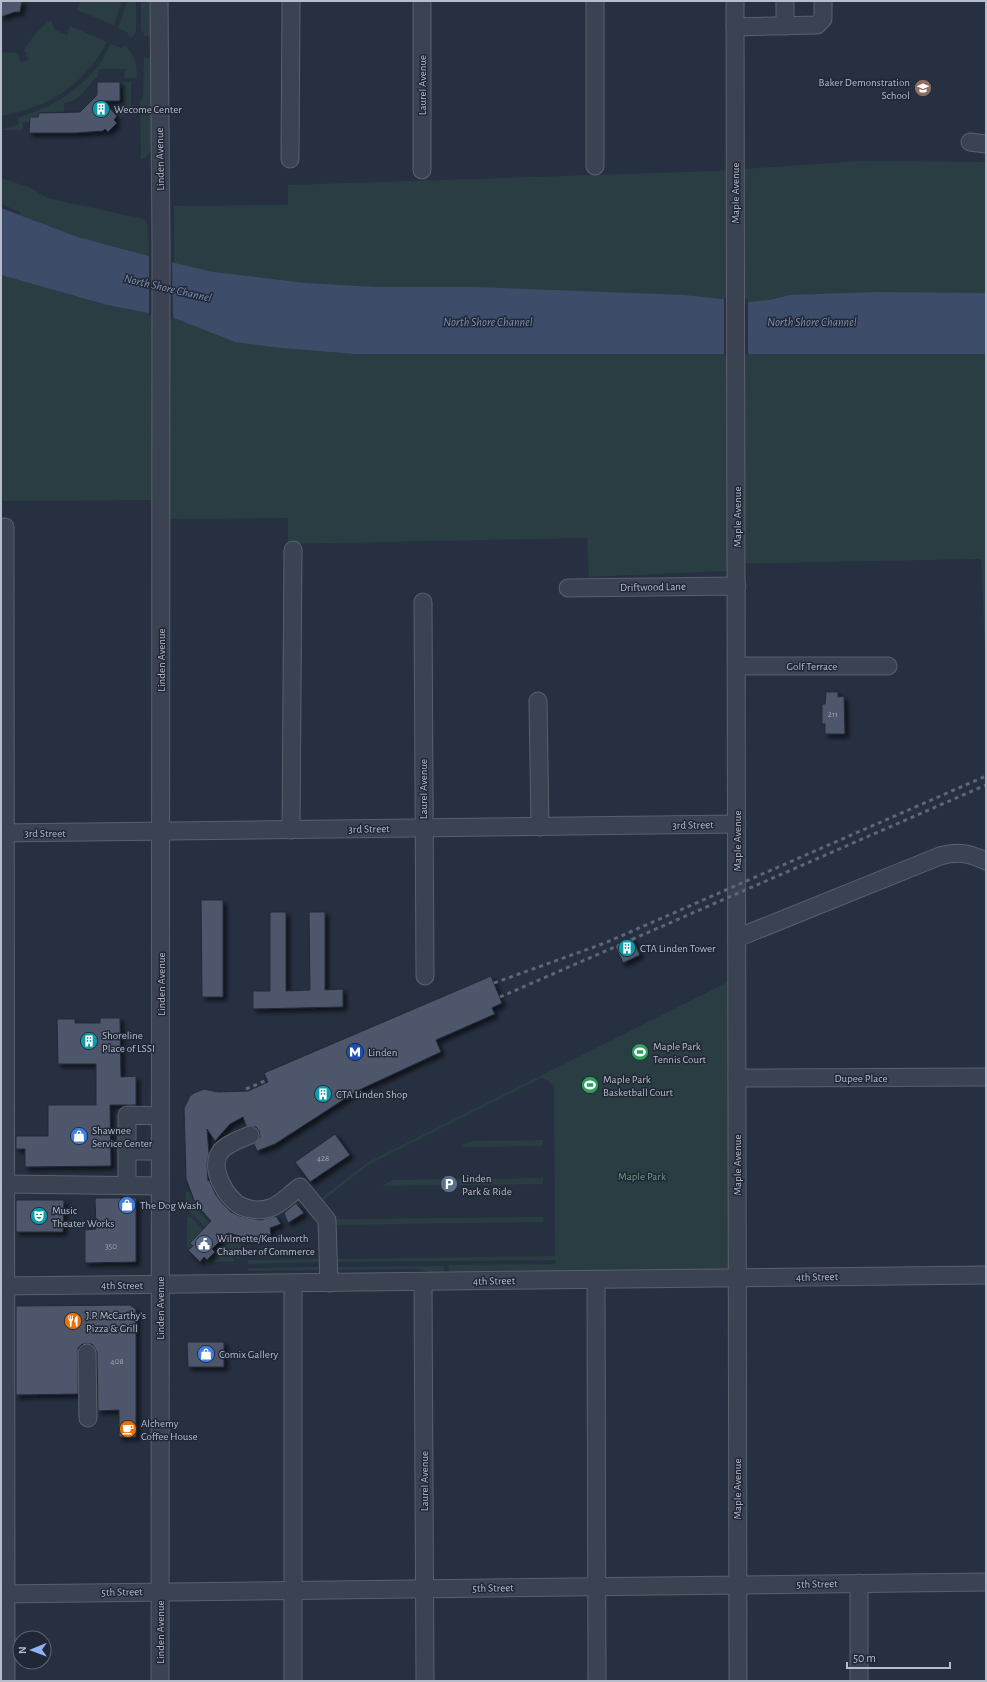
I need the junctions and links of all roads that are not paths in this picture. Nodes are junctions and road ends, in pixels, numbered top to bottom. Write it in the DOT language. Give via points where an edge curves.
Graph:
graph roads {
  1 [pos="159,1"];
  2 [pos="291,1"];
  3 [pos="422,1"];
  4 [pos="595,1"];
  5 [pos="735,1"];
  6 [pos="785,1"];
  7 [pos="824,1"];
  8 [pos="785,26"];
  9 [pos="735,27"];
  10 [pos="290,159"];
  11 [pos="595,166"];
  12 [pos="422,170"];
  13 [pos="5,527"];
  14 [pos="293,550"];
  15 [pos="737,586"];
  16 [pos="568,588"];
  17 [pos="423,602"];
  18 [pos="737,666"];
  19 [pos="888,666"];
  20 [pos="538,701"];
  21 [pos="737,824"];
  22 [pos="540,827"];
  23 [pos="423,829"];
  24 [pos="291,830"];
  25 [pos="162,832"];
  26 [pos="3,833"];
  27 [pos="986,861"];
  28 [pos="737,938"];
  29 [pos="425,976"];
  30 [pos="986,1077"];
  31 [pos="737,1078"];
  32 [pos="160,1116"];
  33 [pos="250,1135"];
  34 [pos="127,1151"];
  35 [pos="160,1151"];
  36 [pos="6,1184"];
  37 [pos="127,1186"];
  38 [pos="160,1186"];
  39 [pos="986,1275"];
  40 [pos="737,1278"];
  41 [pos="596,1280"];
  42 [pos="423,1282"];
  43 [pos="293,1283"];
  44 [pos="328,1283"];
  45 [pos="160,1285"];
  46 [pos="3,1286"];
  47 [pos="87,1353"];
  48 [pos="88,1418"];
  49 [pos="986,1582"];
  50 [pos="859,1583"];
  51 [pos="738,1585"];
  52 [pos="597,1587"];
  53 [pos="424,1589"];
  54 [pos="293,1590"];
  55 [pos="160,1592"];
  56 [pos="4,1594"];
  57 [pos="6,1681"];
  58 [pos="160,1681"];
  59 [pos="293,1681"];
  60 [pos="425,1681"];
  61 [pos="597,1681"];
  62 [pos="738,1681"];
  63 [pos="859,1681"];
  1 -- 25 [label="street, Linden Avenue"];
  2 -- 10 [label="street"];
  3 -- 12 [label="street, Laurel Avenue"];
  4 -- 11 [label="street"];
  5 -- 9 [label="street, Maple Avenue"];
  6 -- 8 [label="street"];
  7 -- 8 [label="street" via="823,19 817,25"];
  8 -- 9 [label="street"];
  9 -- 15 [label="street, Maple Avenue"];
  13 -- 26 [label="street"];
  14 -- 24 [label="street"];
  15 -- 16 [label="street, Driftwood Lane"];
  15 -- 18 [label="street, Maple Avenue"];
  17 -- 23 [label="street, Laurel Avenue"];
  18 -- 19 [label="street, Golf Terrace"];
  18 -- 21 [label="street, Maple Avenue"];
  20 -- 22 [label="street"];
  21 -- 22 [label="street, 3rd Street"];
  21 -- 28 [label="street, Maple Avenue"];
  22 -- 23 [label="street, 3rd Street"];
  23 -- 24 [label="street, 3rd Street"];
  23 -- 29 [label="street, Laurel Avenue"];
  24 -- 25 [label="street, 3rd Street"];
  25 -- 26 [label="street, 3rd Street"];
  25 -- 32 [label="street, Linden Avenue"];
  26 -- 36 [label="street"];
  27 -- 28 [label="street" via="970,854 953,852 940,856"];
  28 -- 31 [label="street, Maple Avenue"];
  30 -- 31 [label="street, Dupee Place"];
  31 -- 40 [label="street, Maple Avenue"];
  32 -- 34 [label="street" via="126,1115"];
  32 -- 35 [label="street, Linden Avenue"];
  33 -- 44 [label="street" via="228,1145 217,1157 217,1174 222,1186 242,1207 259,1209 272,1208 300,1187 327,1220"];
  34 -- 35 [label="street"];
  34 -- 37 [label="street"];
  35 -- 38 [label="street, Linden Avenue"];
  36 -- 37 [label="street"];
  36 -- 46 [label="street"];
  37 -- 38 [label="street"];
  38 -- 45 [label="street, Linden Avenue"];
  39 -- 40 [label="street, 4th Street"];
  40 -- 41 [label="street, 4th Street"];
  40 -- 51 [label="street, Maple Avenue"];
  41 -- 42 [label="street, 4th Street"];
  41 -- 52 [label="street"];
  42 -- 44 [label="street, 4th Street"];
  42 -- 53 [label="street, Laurel Avenue"];
  43 -- 44 [label="street, 4th Street"];
  43 -- 45 [label="street, 4th Street"];
  43 -- 54 [label="street"];
  45 -- 46 [label="street, 4th Street"];
  45 -- 55 [label="street, Linden Avenue"];
  46 -- 56 [label="street"];
  47 -- 48 [label="street"];
  49 -- 50 [label="street, 5th Street"];
  50 -- 51 [label="street, 5th Street"];
  50 -- 63 [label="street"];
  51 -- 52 [label="street, 5th Street"];
  51 -- 62 [label="street, Maple Avenue"];
  52 -- 53 [label="street, 5th Street"];
  52 -- 61 [label="street"];
  53 -- 54 [label="street, 5th Street"];
  53 -- 60 [label="street, Laurel Avenue"];
  54 -- 55 [label="street, 5th Street"];
  54 -- 59 [label="street"];
  55 -- 56 [label="street, 5th Street"];
  55 -- 58 [label="street, Linden Avenue"];
  56 -- 57 [label="street"];
}
